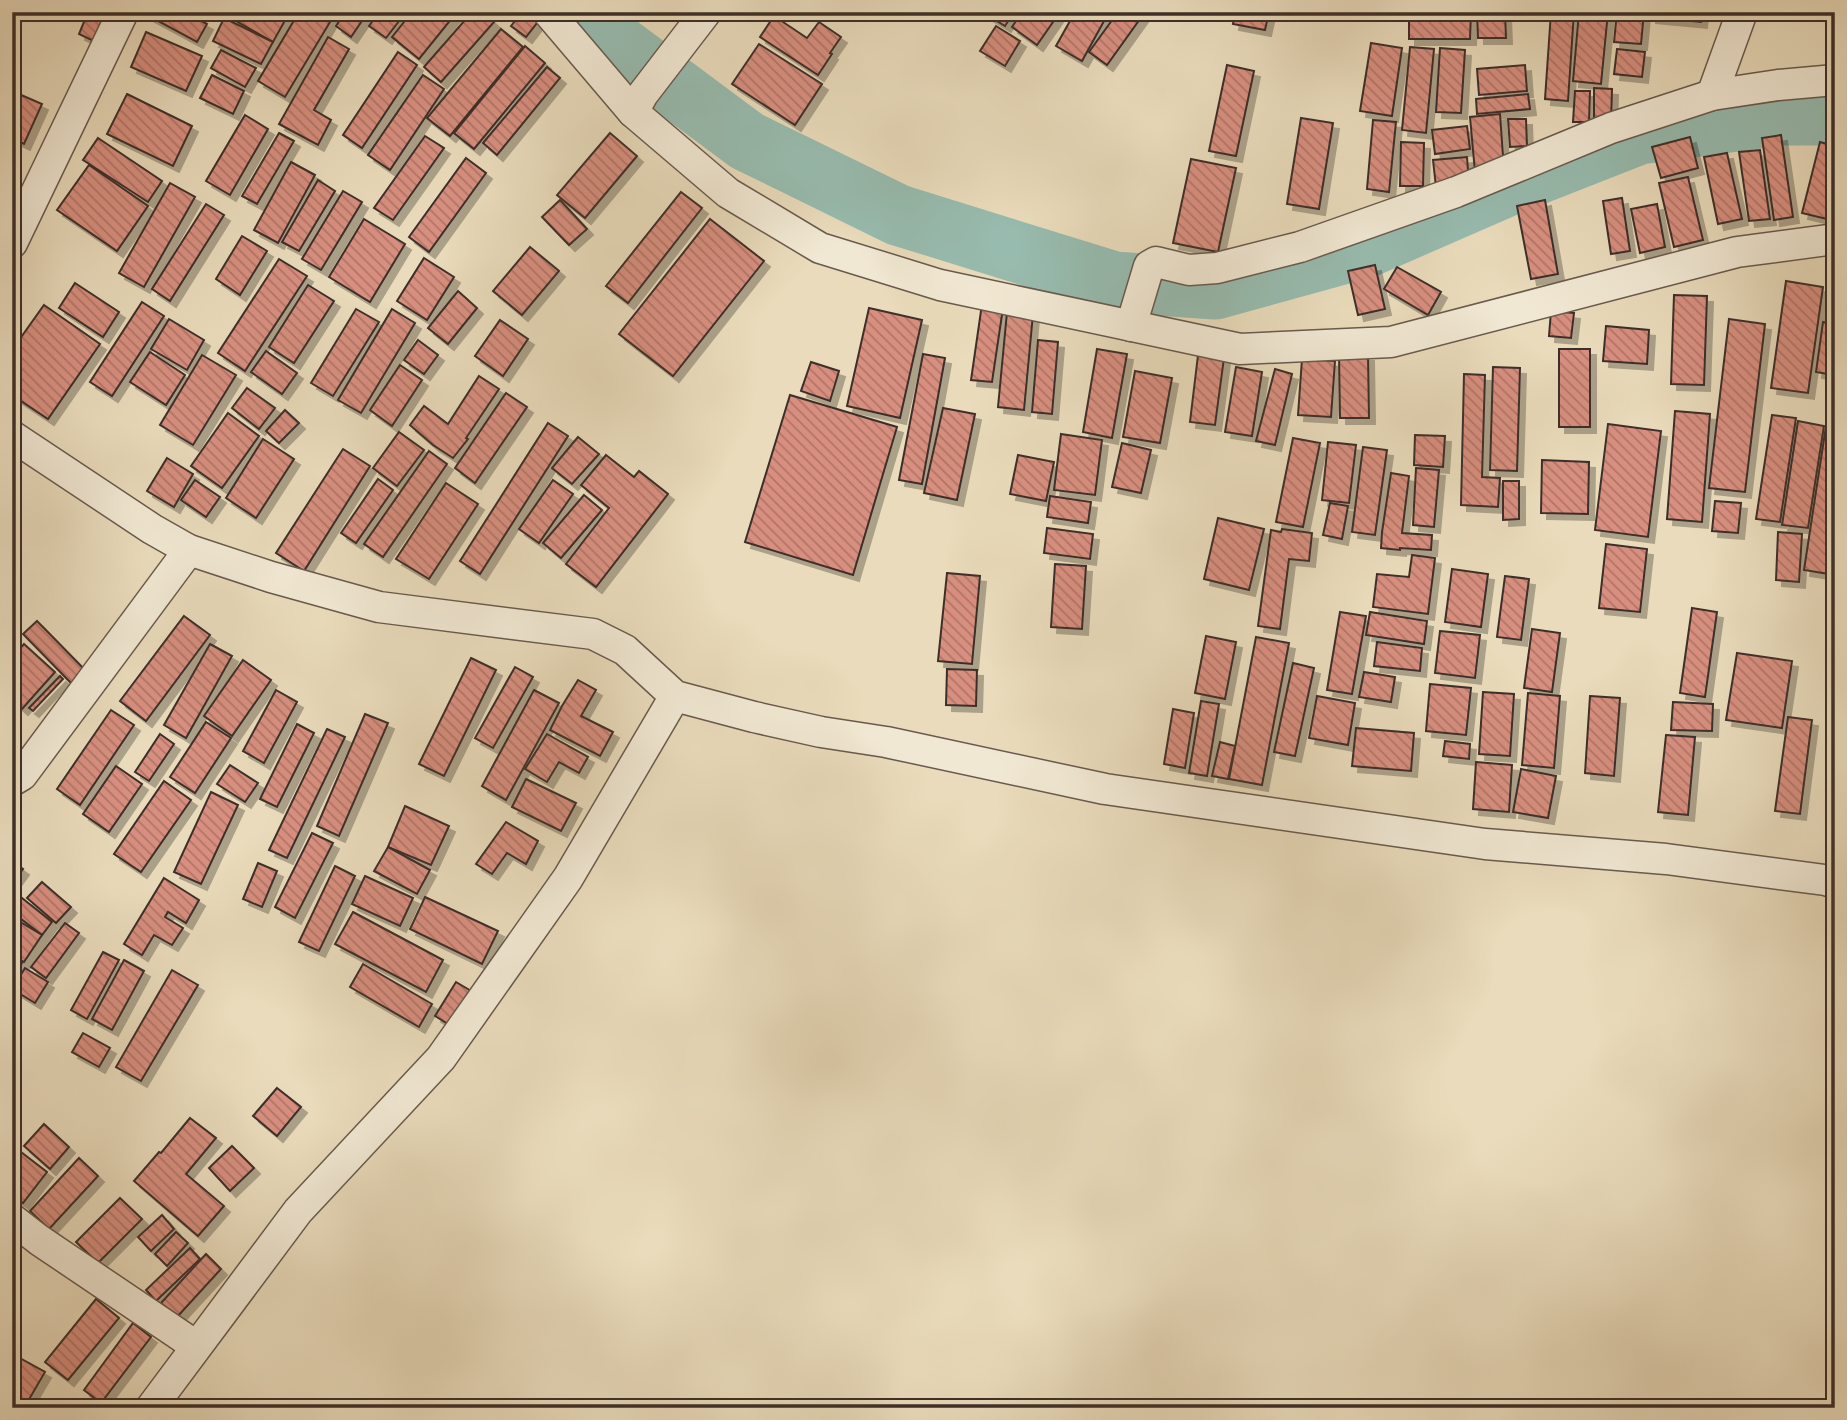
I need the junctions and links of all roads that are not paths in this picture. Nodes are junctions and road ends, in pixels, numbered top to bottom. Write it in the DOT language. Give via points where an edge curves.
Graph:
graph roads {
  1 [pos="122,12"];
  2 [pos="548,12"];
  3 [pos="706,12"];
  4 [pos="1742,12"];
  5 [pos="1835,80"];
  6 [pos="1712,95"];
  7 [pos="638,103"];
  8 [pos="1835,239"];
  9 [pos="12,243"];
  10 [pos="1134,317"];
  11 [pos="12,436"];
  12 [pos="189,550"];
  13 [pos="675,696"];
  14 [pos="12,781"];
  15 [pos="1835,883"];
  16 [pos="12,1219"];
  17 [pos="196,1346"];
  18 [pos="151,1408"];
  1 -- 9 [label="street"];
  2 -- 7 [label="street"];
  3 -- 7 [label="street"];
  4 -- 6 [label="street"];
  5 -- 6 [label="street"];
  6 -- 10 [label="street" via="1611,128 1456,192 1300,247 1217,268 1189,270 1156,262 1149,266"];
  7 -- 10 [label="street" via="728,193 820,247 940,285"];
  8 -- 10 [label="street" via="1737,252 1391,342 1240,349"];
  11 -- 12 [label="street"];
  12 -- 13 [label="street" via="379,607 593,635 625,650"];
  12 -- 14 [label="street" via="22,775"];
  13 -- 15 [label="street" via="821,732 1105,789 1485,844 1667,859"];
  13 -- 17 [label="street" via="568,878 441,1058 298,1211"];
  16 -- 17 [label="street"];
  17 -- 18 [label="street"];
}
